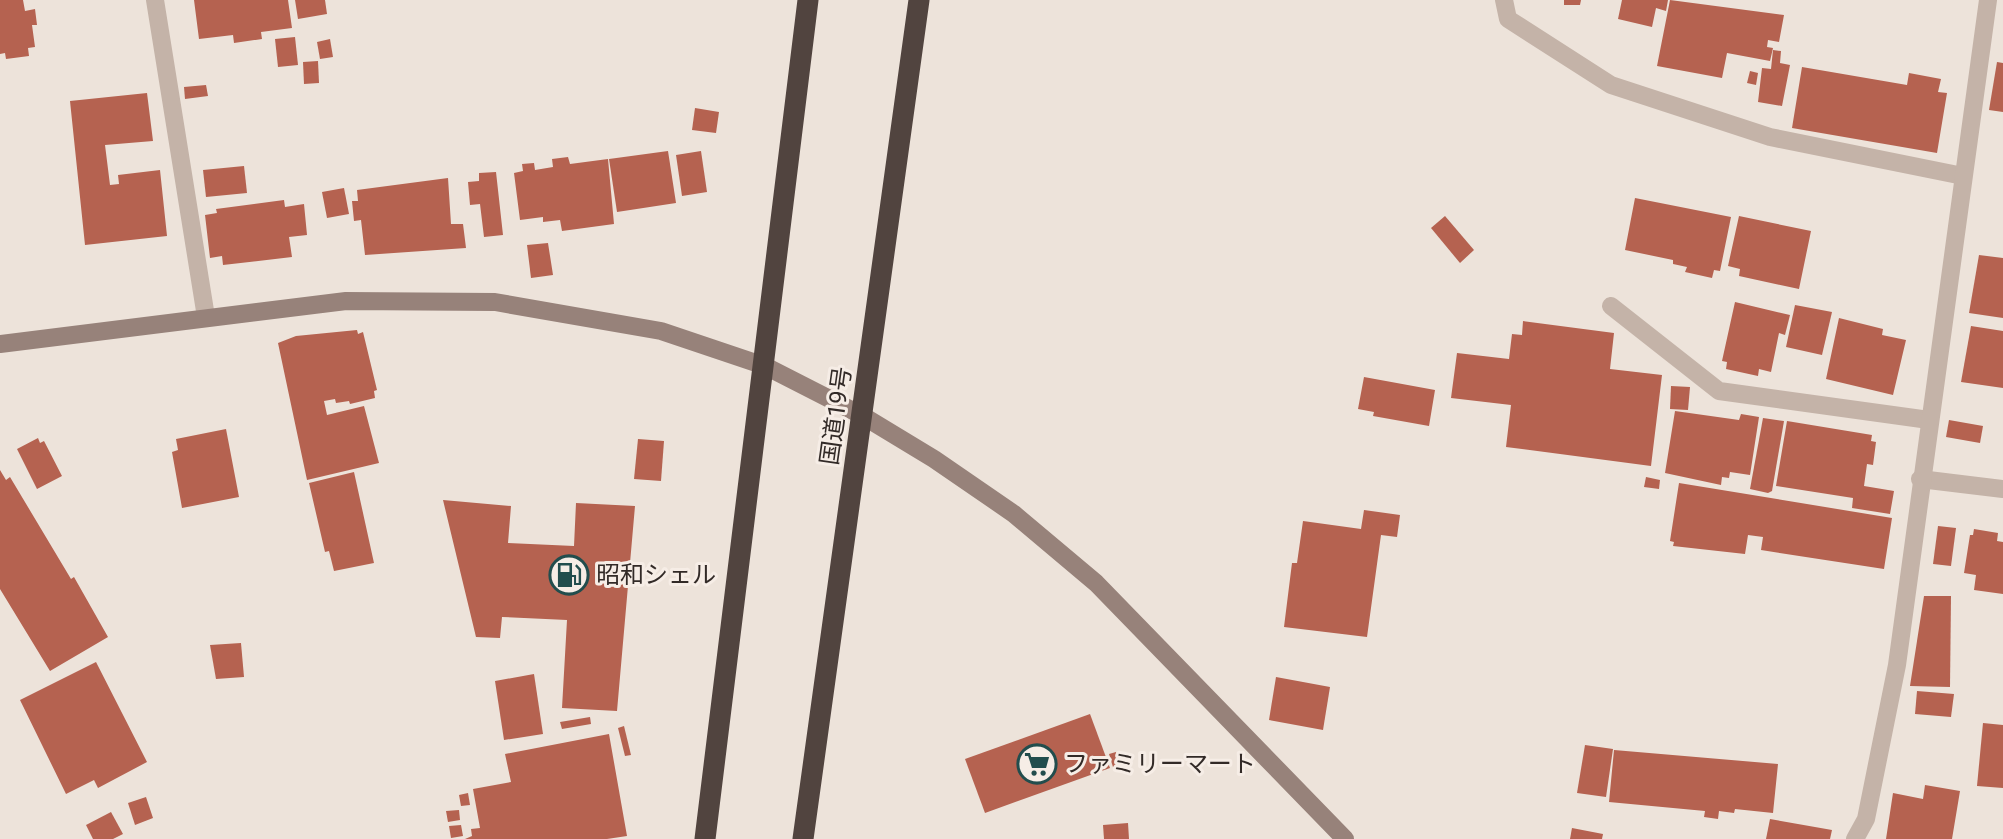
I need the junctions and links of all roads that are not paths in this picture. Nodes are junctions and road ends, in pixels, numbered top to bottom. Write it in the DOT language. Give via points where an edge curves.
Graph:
graph roads {
  1 [pos="155,0"];
  2 [pos="808,0"];
  3 [pos="919,0"];
  4 [pos="1504,0"];
  5 [pos="1988,0"];
  6 [pos="1963,176"];
  7 [pos="1611,306"];
  8 [pos="205,317"];
  9 [pos="0,344"];
  10 [pos="765,366"];
  11 [pos="863,416"];
  12 [pos="1929,420"];
  13 [pos="1920,479"];
  14 [pos="2003,489"];
  15 [pos="705,839"];
  16 [pos="803,839"];
  17 [pos="1345,839"];
  18 [pos="1855,839"];
  1 -- 8 [label="street"];
  2 -- 10 [label="highway"];
  3 -- 11 [label="highway, 国道19号"];
  4 -- 6 [label="street" via="1508,19 1611,85 1770,137"];
  5 -- 6 [label="street"];
  6 -- 12 [label="street"];
  7 -- 12 [label="street" via="1719,391"];
  8 -- 9 [label="street"];
  8 -- 10 [label="street" via="346,301 495,302 661,331"];
  10 -- 11 [label="street"];
  10 -- 15 [label="highway"];
  11 -- 16 [label="highway, 国道19号"];
  11 -- 17 [label="street" via="1014,514 1096,583"];
  12 -- 13 [label="street"];
  13 -- 14 [label="street"];
  13 -- 18 [label="street" via="1896,665 1866,819"];
}
